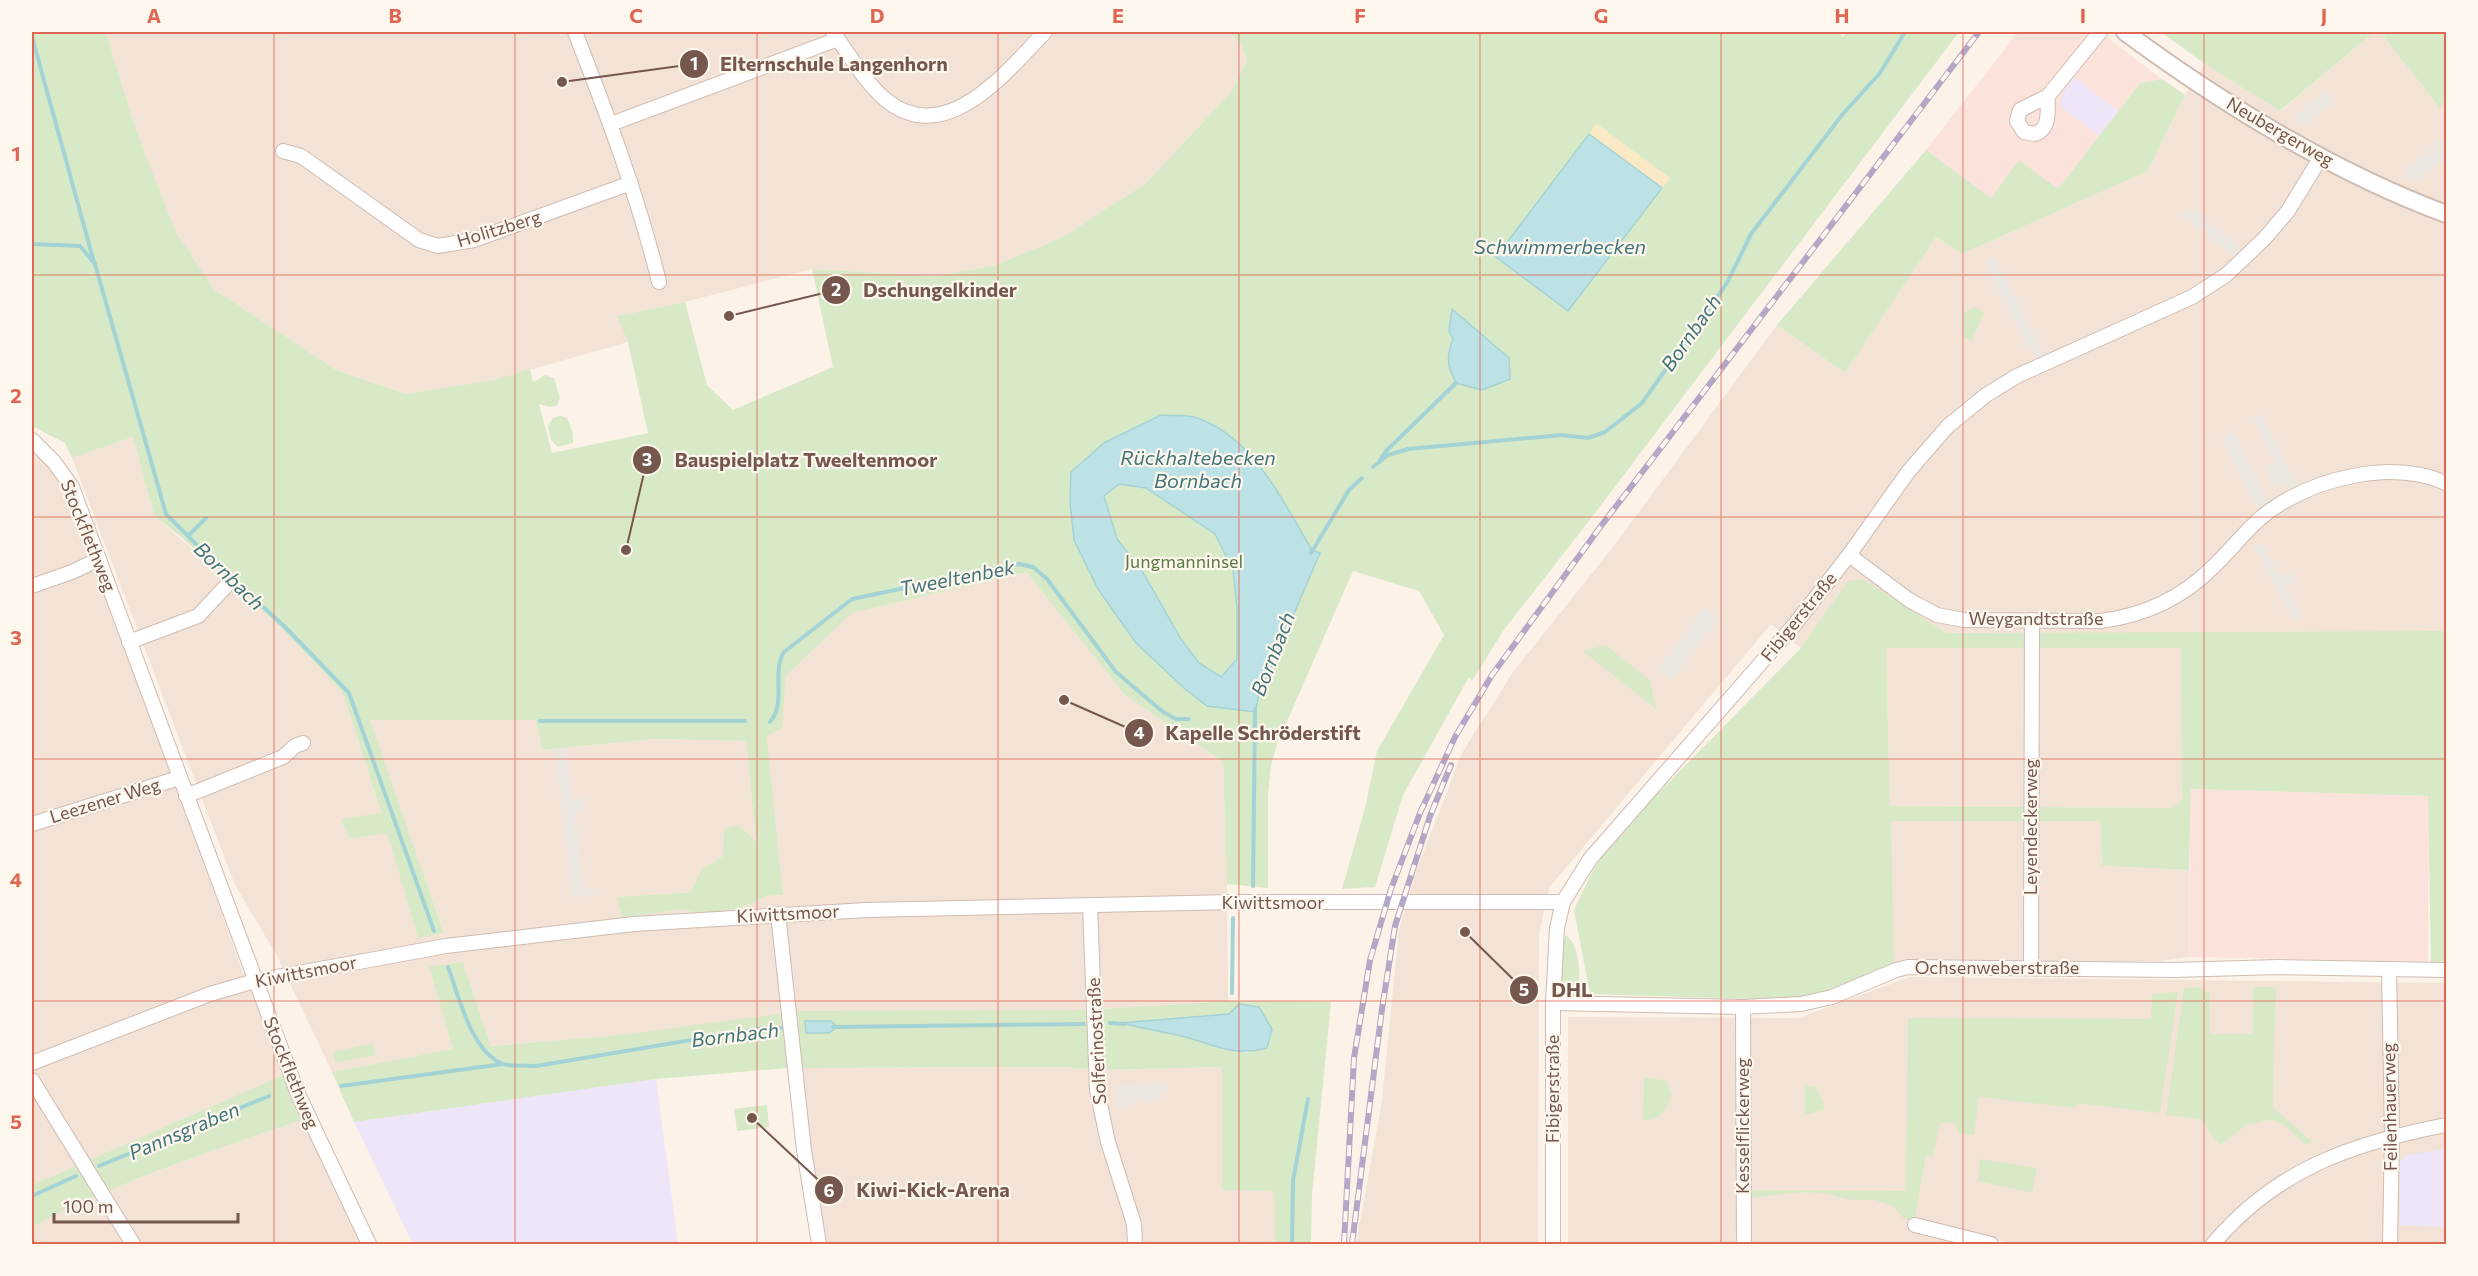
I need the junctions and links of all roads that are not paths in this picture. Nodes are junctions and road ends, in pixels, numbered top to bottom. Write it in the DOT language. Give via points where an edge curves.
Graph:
graph roads {
  1 [pos="575,32"];
  2 [pos="1045,32"];
  3 [pos="2100,32"];
  4 [pos="2125,32"];
  5 [pos="836,35"];
  6 [pos="2048,96"];
  7 [pos="611,124"];
  8 [pos="283,152"];
  9 [pos="2321,157"];
  10 [pos="631,183"];
  11 [pos="2446,214"];
  12 [pos="659,282"];
  13 [pos="32,440"];
  14 [pos="2446,483"];
  15 [pos="1849,555"];
  16 [pos="99,559"];
  17 [pos="229,583"];
  18 [pos="32,586"];
  19 [pos="2032,620"];
  20 [pos="129,642"];
  21 [pos="303,743"];
  22 [pos="179,777"];
  23 [pos="186,796"];
  24 [pos="32,824"];
  25 [pos="1563,902"];
  26 [pos="1090,906"];
  27 [pos="778,914"];
  28 [pos="2031,968"];
  29 [pos="2389,970"];
  30 [pos="2446,970"];
  31 [pos="255,981"];
  32 [pos="1553,1003"];
  33 [pos="1743,1007"];
  34 [pos="32,1063"];
  35 [pos="32,1080"];
  36 [pos="2446,1125"];
  37 [pos="2392,1135"];
  38 [pos="1915,1225"];
  39 [pos="133,1245"];
  40 [pos="369,1245"];
  41 [pos="819,1245"];
  42 [pos="1135,1245"];
  43 [pos="1553,1245"];
  44 [pos="1744,1245"];
  45 [pos="1990,1245"];
  46 [pos="2213,1245"];
  47 [pos="2390,1245"];
  1 -- 7 [label="street"];
  2 -- 5 [label="street" via="985,92 940,115 902,110 887,101"];
  3 -- 6 [label="street"];
  4 -- 9 [label="street, Neubergerweg" via="2259,123"];
  5 -- 7 [label="street"];
  7 -- 10 [label="street"];
  8 -- 10 [label="street, Holitzberg" via="301,156 418,240 438,246 474,240"];
  9 -- 11 [label="street, Neubergerweg" via="2408,200"];
  9 -- 15 [label="street, Fibigerstraße" via="2288,211 2226,275 2193,297 2018,376 1961,414 1908,472"];
  10 -- 12 [label="street"];
  13 -- 16 [label="street, Stockflethweg" via="72,488"];
  14 -- 19 [label="street, Weygandtstraße" via="2384,472 2328,481 2267,513 2191,587 2158,606 2120,619"];
  15 -- 19 [label="street, Weygandtstraße" via="1909,600 1937,615 1964,620"];
  15 -- 25 [label="street, Fibigerstraße" via="1765,659 1590,859"];
  16 -- 18 [label="street"];
  16 -- 20 [label="street, Stockflethweg"];
  17 -- 20 [label="street" via="198,616"];
  19 -- 28 [label="street, Leyendeckerweg"];
  20 -- 22 [label="street, Stockflethweg"];
  21 -- 23 [label="street" via="283,757"];
  22 -- 23 [label="street, Stockflethweg"];
  22 -- 24 [label="street, Leezener Weg"];
  23 -- 31 [label="street, Stockflethweg"];
  25 -- 26 [label="street, Kiwittsmoor"];
  25 -- 32 [label="street, Fibigerstraße" via="1557,928"];
  26 -- 27 [label="street, Kiwittsmoor"];
  26 -- 42 [label="street, Solferinostraße" via="1097,1090 1108,1142 1134,1224"];
  27 -- 31 [label="street, Kiwittsmoor" via="634,924 453,945"];
  27 -- 41 [label="street" via="804,1150"];
  28 -- 29 [label="street, Ochsenweberstraße"];
  28 -- 33 [label="street, Ochsenweberstraße" via="1908,967 1801,1004"];
  29 -- 30 [label="street, Ochsenweberstraße"];
  29 -- 37 [label="street, Feilenhauerweg"];
  31 -- 34 [label="street, Kiwittsmoor" via="210,994"];
  31 -- 40 [label="street, Stockflethweg" via="298,1094"];
  32 -- 33 [label="street, Ochsenweberstraße"];
  32 -- 43 [label="street, Fibigerstraße"];
  33 -- 44 [label="street, Kesselflickerweg"];
  35 -- 39 [label="street"];
  36 -- 37 [label="street"];
  37 -- 46 [label="street" via="2331,1156 2296,1174 2258,1198"];
  37 -- 47 [label="street, Feilenhauerweg"];
  38 -- 45 [label="street"];
}
